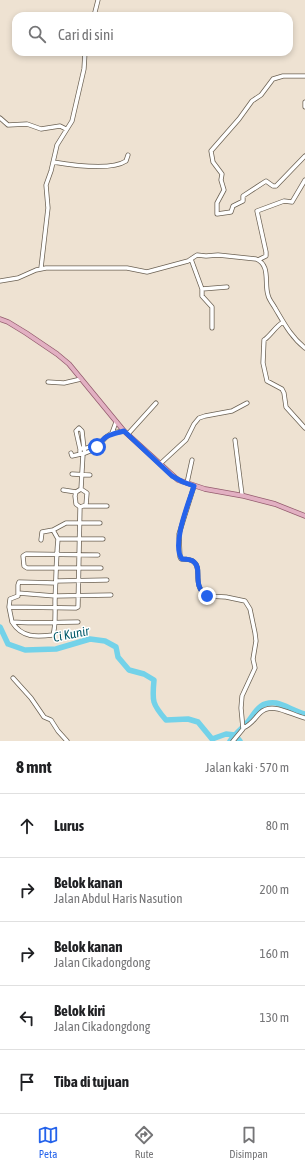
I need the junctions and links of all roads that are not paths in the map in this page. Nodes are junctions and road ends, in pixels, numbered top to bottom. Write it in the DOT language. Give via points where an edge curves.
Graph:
graph roads {
  1 [pos="98,0"];
  2 [pos="95,12"];
  3 [pos="85,56"];
  4 [pos="305,76"];
  5 [pos="305,102"];
  6 [pos="305,107"];
  7 [pos="0,118"];
  8 [pos="66,130"];
  9 [pos="128,155"];
  10 [pos="305,156"];
  11 [pos="53,162"];
  12 [pos="305,180"];
  13 [pos="191,259"];
  14 [pos="258,260"];
  15 [pos="41,268"];
  16 [pos="0,281"];
  17 [pos="227,287"];
  18 [pos="202,289"];
  19 [pos="0,319"];
  20 [pos="283,322"];
  21 [pos="212,328"];
  22 [pos="305,348"];
  23 [pos="81,379"];
  24 [pos="48,382"];
  25 [pos="156,403"];
  26 [pos="247,403"];
  27 [pos="116,422"];
  28 [pos="305,428"];
  29 [pos="112,433"];
  30 [pos="126,433"];
  31 [pos="235,440"];
  32 [pos="82,451"];
  33 [pos="192,460"];
  34 [pos="160,464"];
  35 [pos="72,474"];
  36 [pos="82,474"];
  37 [pos="90,475"];
  38 [pos="187,483"];
  39 [pos="194,486"];
  40 [pos="81,489"];
  41 [pos="64,490"];
  42 [pos="76,492"];
  43 [pos="242,495"];
  44 [pos="82,506"];
  45 [pos="107,506"];
  46 [pos="305,516"];
  47 [pos="80,522"];
  48 [pos="100,522"];
  49 [pos="53,530"];
  50 [pos="58,539"];
  51 [pos="79,539"];
  52 [pos="103,539"];
  53 [pos="41,540"];
  54 [pos="57,555"];
  55 [pos="79,555"];
  56 [pos="98,555"];
  57 [pos="79,568"];
  58 [pos="101,568"];
  59 [pos="57,569"];
  60 [pos="79,580"];
  61 [pos="107,580"];
  62 [pos="56,582"];
  63 [pos="18,594"];
  64 [pos="111,595"];
  65 [pos="55,596"];
  66 [pos="79,597"];
  67 [pos="9,606"];
  68 [pos="55,608"];
  69 [pos="12,622"];
  70 [pos="54,622"];
  71 [pos="78,622"];
  72 [pos="13,678"];
  73 [pos="305,718"];
  74 [pos="243,727"];
  75 [pos="67,741"];
  76 [pos="233,741"];
  1 -- 2 [label="street"];
  3 -- 8 [label="street" via="72,118"];
  4 -- 10 [label="street" via="273,79 211,151 213,162 221,172 224,190 217,203 217,214 231,212 233,206 243,202 243,196 266,181 276,186"];
  5 -- 6 [label="street"];
  7 -- 8 [label="street" via="8,125 27,124 41,129 60,126"];
  8 -- 11 [label="street" via="57,145"];
  9 -- 11 [label="street" via="123,163 109,166"];
  11 -- 15 [label="street" via="46,187 48,208"];
  12 -- 14 [label="street" via="292,202 284,201 257,211 266,252 265,257"];
  13 -- 14 [label="street" via="200,255 218,255"];
  13 -- 15 [label="street" via="147,272 127,268"];
  13 -- 18 [label="street"];
  14 -- 20 [label="street" via="264,266 268,295"];
  15 -- 16 [label="street" via="18,278"];
  17 -- 18 [label="street"];
  18 -- 21 [label="street" via="202,296 213,311"];
  19 -- 23 [label="main road" via="57,354"];
  20 -- 22 [label="street"];
  20 -- 28 [label="street" via="264,340 263,365 267,381 282,389 286,408"];
  23 -- 24 [label="street" via="64,383"];
  23 -- 27 [label="main road"];
  25 -- 30 [label="street"];
  26 -- 34 [label="street" via="230,412 199,418 187,439"];
  27 -- 29 [label="street"];
  27 -- 30 [label="main road"];
  29 -- 30 [label="street"];
  29 -- 32 [label="street" via="97,446"];
  30 -- 34 [label="main road"];
  31 -- 43 [label="street"];
  32 -- 32 [label="street" via="76,430 79,428 82,431"];
  32 -- 36 [label="street"];
  33 -- 38 [label="street"];
  34 -- 38 [label="main road" via="172,476"];
  35 -- 36 [label="street"];
  36 -- 37 [label="street"];
  36 -- 40 [label="street"];
  38 -- 39 [label="main road"];
  39 -- 43 [label="main road"];
  39 -- 74 [label="street" via="179,534 179,556 195,562 198,583 207,596 245,601 250,610 255,633 255,668 242,696"];
  40 -- 42 [label="street"];
  40 -- 44 [label="street" via="87,494 86,503"];
  41 -- 42 [label="street"];
  42 -- 44 [label="street" via="76,504"];
  43 -- 46 [label="main road"];
  44 -- 45 [label="street"];
  44 -- 47 [label="street"];
  47 -- 48 [label="street"];
  47 -- 49 [label="street" via="64,524"];
  47 -- 51 [label="street"];
  49 -- 50 [label="street"];
  49 -- 53 [label="street" via="42,532"];
  50 -- 51 [label="street"];
  50 -- 54 [label="street"];
  51 -- 52 [label="street"];
  51 -- 55 [label="street"];
  54 -- 55 [label="street"];
  54 -- 59 [label="street"];
  54 -- 59 [label="street" via="23,556 26,568"];
  55 -- 56 [label="street"];
  55 -- 57 [label="street"];
  57 -- 58 [label="street"];
  57 -- 59 [label="street"];
  57 -- 60 [label="street"];
  59 -- 62 [label="street"];
  60 -- 61 [label="street"];
  60 -- 62 [label="street"];
  60 -- 66 [label="street"];
  62 -- 63 [label="street" via="20,581"];
  62 -- 65 [label="street"];
  63 -- 65 [label="street"];
  63 -- 67 [label="street" via="9,600"];
  64 -- 66 [label="street"];
  65 -- 66 [label="street"];
  65 -- 68 [label="street"];
  66 -- 68 [label="street" via="77,608"];
  67 -- 68 [label="street"];
  67 -- 69 [label="street"];
  68 -- 70 [label="street"];
  69 -- 70 [label="street"];
  69 -- 70 [label="street" via="25,635 52,635"];
  70 -- 71 [label="street"];
  72 -- 75 [label="street"];
  73 -- 74 [label="street" via="271,708 262,711 248,726"];
  74 -- 76 [label="street"];
}
